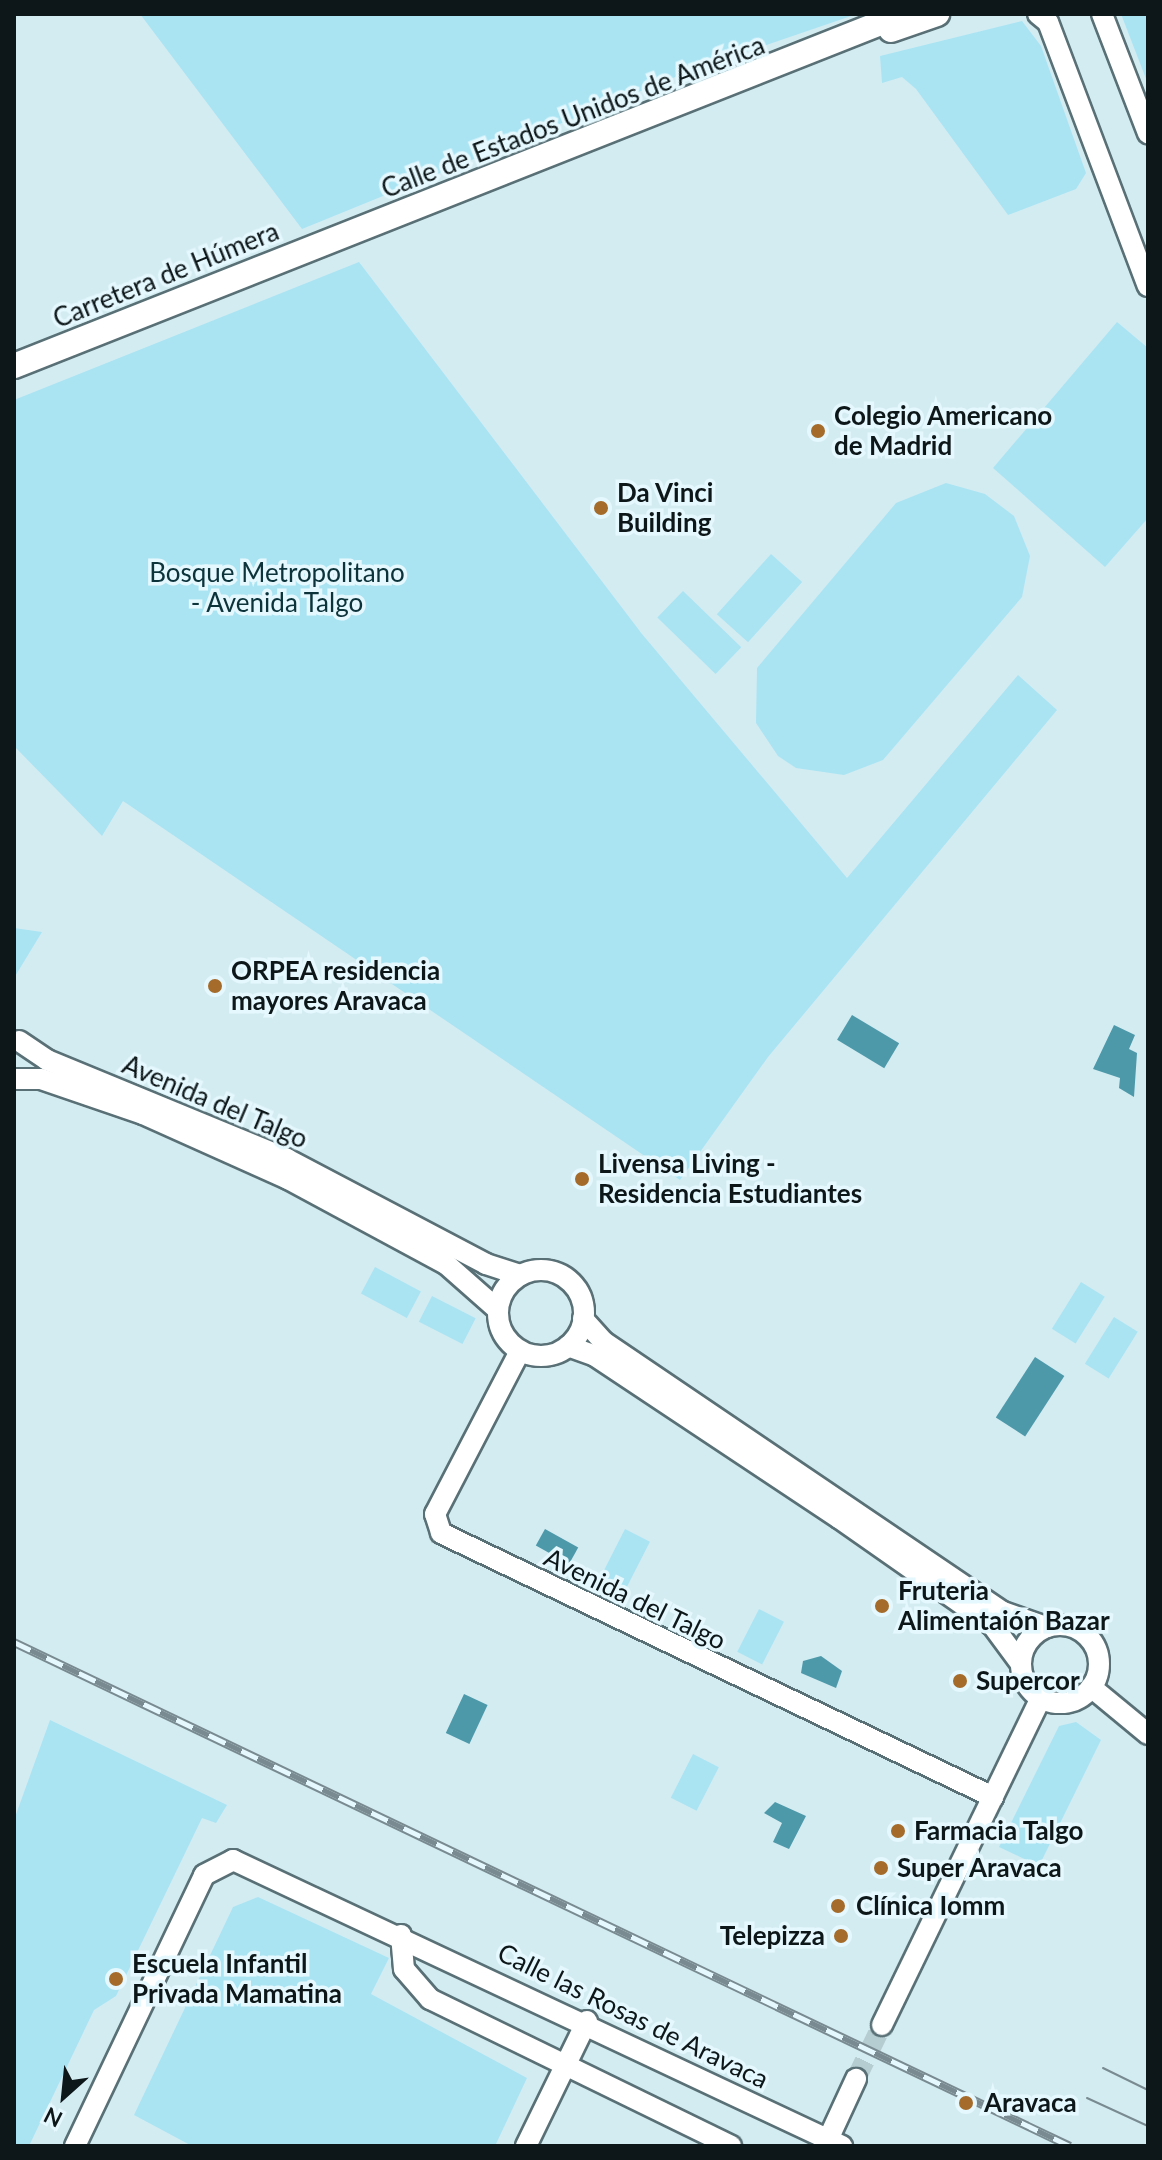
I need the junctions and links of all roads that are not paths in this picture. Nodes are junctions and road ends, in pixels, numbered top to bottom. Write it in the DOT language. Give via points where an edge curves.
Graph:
graph roads {
  1 [pos="903,14"];
  2 [pos="937,14"];
  3 [pos="1038,14"];
  4 [pos="1102,14"];
  5 [pos="827,49"];
  6 [pos="1148,133"];
  7 [pos="339,238"];
  8 [pos="1148,286"];
  9 [pos="14,366"];
  10 [pos="16,1034"];
  11 [pos="14,1069"];
  12 [pos="14,1079"];
  13 [pos="520,1275"];
  14 [pos="497,1309"];
  15 [pos="583,1319"];
  16 [pos="568,1346"];
  17 [pos="520,1351"];
  18 [pos="1046,1627"];
  19 [pos="1021,1664"];
  20 [pos="1091,1687"];
  21 [pos="1041,1698"];
  22 [pos="1148,1734"];
  23 [pos="993,1797"];
  24 [pos="401,1935"];
  25 [pos="587,2021"];
  26 [pos="882,2025"];
  27 [pos="566,2065"];
  28 [pos="856,2079"];
  29 [pos="832,2144"];
  30 [pos="75,2146"];
  31 [pos="526,2146"];
  32 [pos="731,2146"];
  1 -- 5 [label="main road, Calle de Estados Unidos de América"];
  2 -- 5 [label="main road, Calle de Estados Unidos de América"];
  3 -- 8 [label="street" via="1048,22"];
  4 -- 6 [label="street"];
  5 -- 7 [label="main road, Calle de Estados Unidos de América"];
  7 -- 9 [label="main road, Carretera de Húmera"];
  10 -- 11 [label="street"];
  10 -- 13 [label="street, Avenida del Talgo" via="47,1060 287,1159 486,1264"];
  12 -- 14 [label="street, Avenida del Talgo" via="41,1079 143,1114 288,1179 446,1264"];
  13 -- 14 [label="street"];
  13 -- 15 [label="street" via="542,1270 564,1277 580,1295"];
  14 -- 17 [label="street" via="502,1333"];
  15 -- 16 [label="street"];
  15 -- 18 [label="street" via="604,1342 1003,1612"];
  16 -- 17 [label="street" via="545,1356"];
  16 -- 19 [label="street" via="607,1364 851,1526 993,1626"];
  17 -- 23 [label="street, Avenida del Talgo" via="435,1514 441,1533"];
  18 -- 19 [label="street" via="1027,1642"];
  18 -- 20 [label="street" via="1072,1627 1093,1643 1098,1669"];
  19 -- 21 [label="street"];
  20 -- 21 [label="street" via="1067,1702"];
  20 -- 22 [label="street"];
  21 -- 23 [label="street"];
  23 -- 26 [label="street"];
  24 -- 25 [label="street, Calle las Rosas de Aravaca"];
  24 -- 27 [label="street" via="404,1969 430,1999"];
  24 -- 30 [label="street, Calle las Rosas de Aravaca" via="243,1861 222,1862 204,1875"];
  25 -- 27 [label="street"];
  25 -- 29 [label="street, Calle las Rosas de Aravaca"];
  27 -- 31 [label="street"];
  27 -- 32 [label="street"];
  28 -- 29 [label="street"];
}
